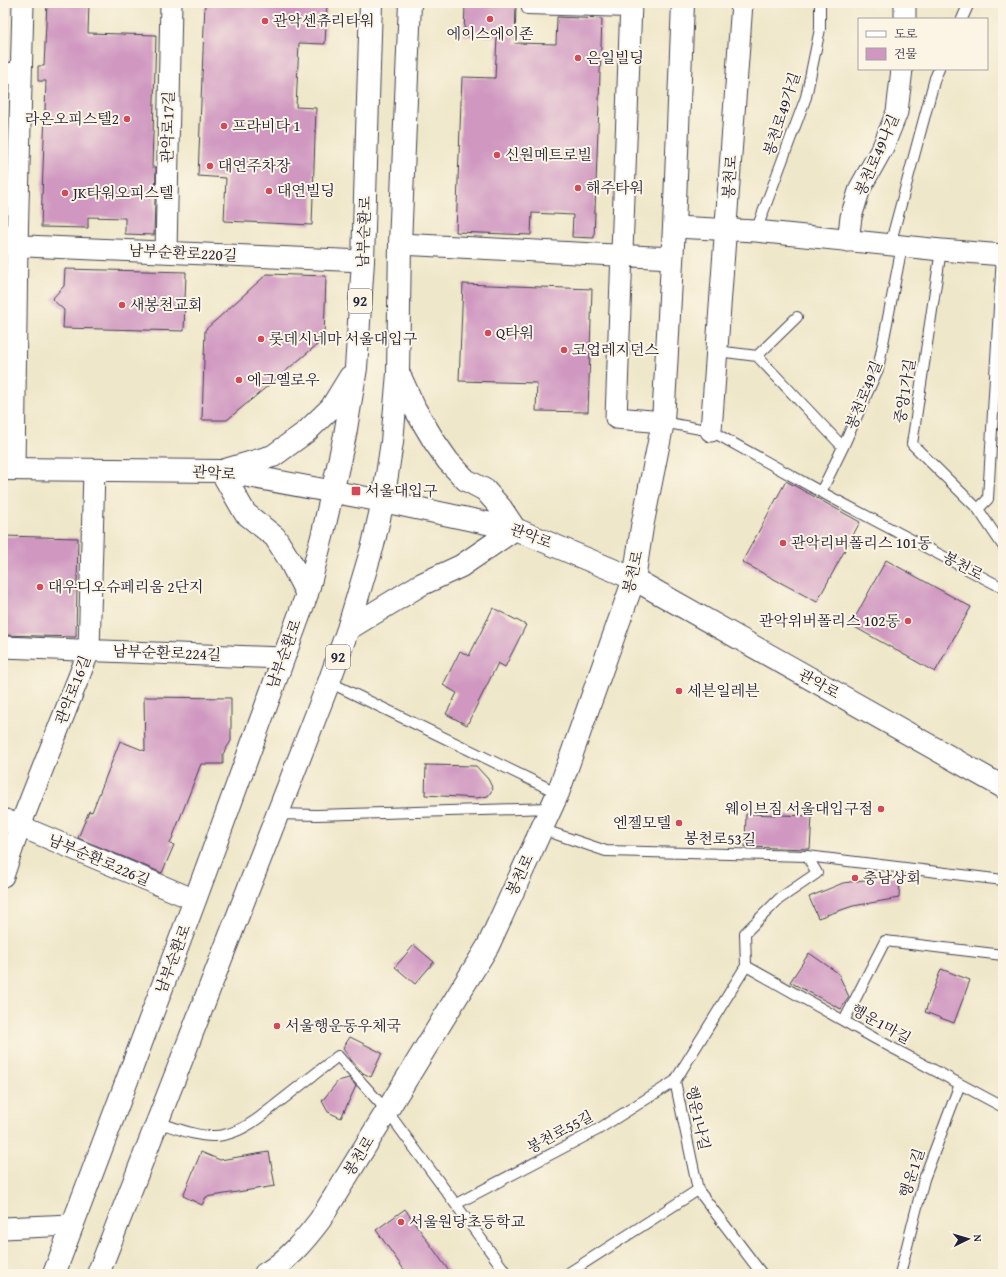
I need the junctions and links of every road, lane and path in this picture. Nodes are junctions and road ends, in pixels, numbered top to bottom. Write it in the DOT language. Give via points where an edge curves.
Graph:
graph roads {
  1 [pos="23,3"];
  2 [pos="171,3"];
  3 [pos="371,3"];
  4 [pos="410,3"];
  5 [pos="683,3"];
  6 [pos="742,3"];
  7 [pos="820,3"];
  8 [pos="905,3"];
  9 [pos="969,3"];
  10 [pos="631,7"];
  11 [pos="527,8"];
  12 [pos="905,18"];
  13 [pos="962,18"];
  14 [pos="902,70"];
  15 [pos="939,70"];
  16 [pos="12,73"];
  17 [pos="674,227"];
  18 [pos="726,231"];
  19 [pos="756,231"];
  20 [pos="848,241"];
  21 [pos="400,244"];
  22 [pos="10,245"];
  23 [pos="896,246"];
  24 [pos="941,250"];
  25 [pos="166,252"];
  26 [pos="1002,255"];
  27 [pos="621,256"];
  28 [pos="672,258"];
  29 [pos="363,261"];
  30 [pos="797,317"];
  31 [pos="717,351"];
  32 [pos="757,356"];
  33 [pos="356,368"];
  34 [pos="398,373"];
  35 [pos="663,422"];
  36 [pos="711,431"];
  37 [pos="843,447"];
  38 [pos="9,469"];
  39 [pos="94,471"];
  40 [pos="221,472"];
  41 [pos="333,492"];
  42 [pos="821,492"];
  43 [pos="383,500"];
  44 [pos="978,509"];
  45 [pos="515,528"];
  46 [pos="1003,546"];
  47 [pos="634,579"];
  48 [pos="1003,586"];
  49 [pos="307,594"];
  50 [pos="348,628"];
  51 [pos="3,647"];
  52 [pos="89,651"];
  53 [pos="283,658"];
  54 [pos="329,682"];
  55 [pos="1003,787"];
  56 [pos="554,801"];
  57 [pos="277,814"];
  58 [pos="12,823"];
  59 [pos="541,829"];
  60 [pos="807,856"];
  61 [pos="3,876"];
  62 [pos="1003,880"];
  63 [pos="196,900"];
  64 [pos="1003,955"];
  65 [pos="746,966"];
  66 [pos="844,1021"];
  67 [pos="675,1081"];
  68 [pos="960,1084"];
  69 [pos="1003,1107"];
  70 [pos="387,1111"];
  71 [pos="157,1122"];
  72 [pos="698,1190"];
  73 [pos="456,1204"];
  74 [pos="71,1225"];
  75 [pos="3,1228"];
  76 [pos="54,1274"];
  77 [pos="98,1274"];
  78 [pos="265,1274"];
  79 [pos="507,1274"];
  80 [pos="567,1274"];
  81 [pos="762,1274"];
  82 [pos="900,1274"];
  1 -- 16 [label="street"];
  2 -- 25 [label="street, 관악로17길"];
  3 -- 29 [label="main road, 남부순환로 / 92"];
  4 -- 21 [label="main road, 92"];
  5 -- 17 [label="main road, 봉천로"];
  6 -- 18 [label="street, 봉천로"];
  7 -- 19 [label="lane, 봉천로49가길" via="820,29 806,97"];
  8 -- 12 [label="street"];
  9 -- 13 [label="lane"];
  10 -- 11 [label="lane"];
  10 -- 27 [label="street"];
  14 -- 20 [label="street, 봉천로49나길" via="897,112 883,147 860,188 851,217"];
  15 -- 23 [label="lane, 봉천로49길"];
  16 -- 22 [label="street"];
  17 -- 18 [label="street"];
  17 -- 28 [label="main road, 봉천로"];
  18 -- 19 [label="street"];
  18 -- 31 [label="street, 봉천로"];
  19 -- 20 [label="street"];
  20 -- 23 [label="street"];
  21 -- 27 [label="street"];
  21 -- 34 [label="main road, 92"];
  22 -- 25 [label="street, 남부순환로220길"];
  22 -- 38 [label="street"];
  23 -- 24 [label="street"];
  23 -- 37 [label="lane, 봉천로49길" via="878,370"];
  24 -- 26 [label="street"];
  24 -- 44 [label="lane, 중앙1가길" via="912,444"];
  25 -- 29 [label="street, 남부순환로220길"];
  26 -- 44 [label="lane" via="988,499"];
  27 -- 28 [label="street"];
  27 -- 35 [label="street" via="616,418"];
  28 -- 35 [label="main road, 봉천로"];
  29 -- 33 [label="main road, 남부순환로 / 92"];
  30 -- 32 [label="lane"];
  31 -- 32 [label="lane"];
  31 -- 36 [label="street, 봉천로"];
  32 -- 37 [label="lane"];
  33 -- 40 [label="main road" via="331,408 306,432 273,456"];
  33 -- 41 [label="main road, 남부순환로 / 92"];
  34 -- 43 [label="main road, 92" via="392,442"];
  34 -- 45 [label="main road" via="414,410 448,461 466,480 485,490"];
  35 -- 36 [label="lane, 봉천로"];
  35 -- 47 [label="main road, 봉천로"];
  36 -- 42 [label="lane, 봉천로"];
  37 -- 42 [label="lane, 봉천로49길"];
  38 -- 39 [label="main road, 관악로"];
  39 -- 40 [label="main road, 관악로"];
  39 -- 52 [label="street, 관악로16길"];
  40 -- 41 [label="main road, 관악로"];
  40 -- 49 [label="main road" via="245,513 274,537 290,560"];
  41 -- 43 [label="main road, 관악로"];
  41 -- 49 [label="main road, 남부순환로 / 92"];
  42 -- 48 [label="lane, 봉천로"];
  43 -- 45 [label="main road, 관악로"];
  43 -- 50 [label="main road, 92" via="373,545"];
  44 -- 46 [label="lane, 중앙1가길"];
  45 -- 47 [label="main road, 관악로"];
  45 -- 50 [label="main road" via="461,566 420,585"];
  47 -- 55 [label="main road, 관악로"];
  47 -- 56 [label="main road, 봉천로"];
  49 -- 53 [label="main road, 남부순환로 / 92"];
  50 -- 54 [label="main road, 92"];
  51 -- 52 [label="street, 남부순환로224길"];
  52 -- 53 [label="street, 남부순환로224길"];
  52 -- 58 [label="street, 관악로16길"];
  53 -- 63 [label="main road, 남부순환로 / 92"];
  54 -- 56 [label="lane"];
  54 -- 57 [label="main road, 92"];
  56 -- 57 [label="lane" via="317,815"];
  56 -- 59 [label="main road, 봉천로"];
  57 -- 71 [label="main road, 92"];
  58 -- 61 [label="street, 관악로16길"];
  58 -- 63 [label="street, 남부순환로226길"];
  59 -- 60 [label="lane, 봉천로53길" via="606,851"];
  59 -- 70 [label="main road, 봉천로" via="488,946"];
  60 -- 62 [label="lane, 봉천로53길"];
  60 -- 65 [label="lane" via="816,873 778,900 745,933"];
  63 -- 74 [label="main road, 남부순환로 / 92"];
  64 -- 66 [label="lane" via="885,941"];
  65 -- 66 [label="lane, 행운1마길"];
  65 -- 67 [label="lane, 행운1나길"];
  66 -- 68 [label="lane, 행운1마길"];
  67 -- 72 [label="lane, 행운1나길"];
  67 -- 73 [label="lane, 봉천로55길" via="597,1130"];
  68 -- 69 [label="lane, 행운1마길"];
  68 -- 82 [label="lane, 행운1길" via="924,1179"];
  70 -- 71 [label="lane" via="338,1056 260,1117 234,1133 199,1136"];
  70 -- 73 [label="lane"];
  70 -- 78 [label="main road, 봉천로" via="306,1238 291,1254"];
  71 -- 77 [label="main road, 92"];
  72 -- 80 [label="lane"];
  72 -- 81 [label="lane, 행운1나길"];
  73 -- 79 [label="lane"];
  74 -- 75 [label="street"];
  74 -- 76 [label="main road, 남부순환로 / 92"];
}
